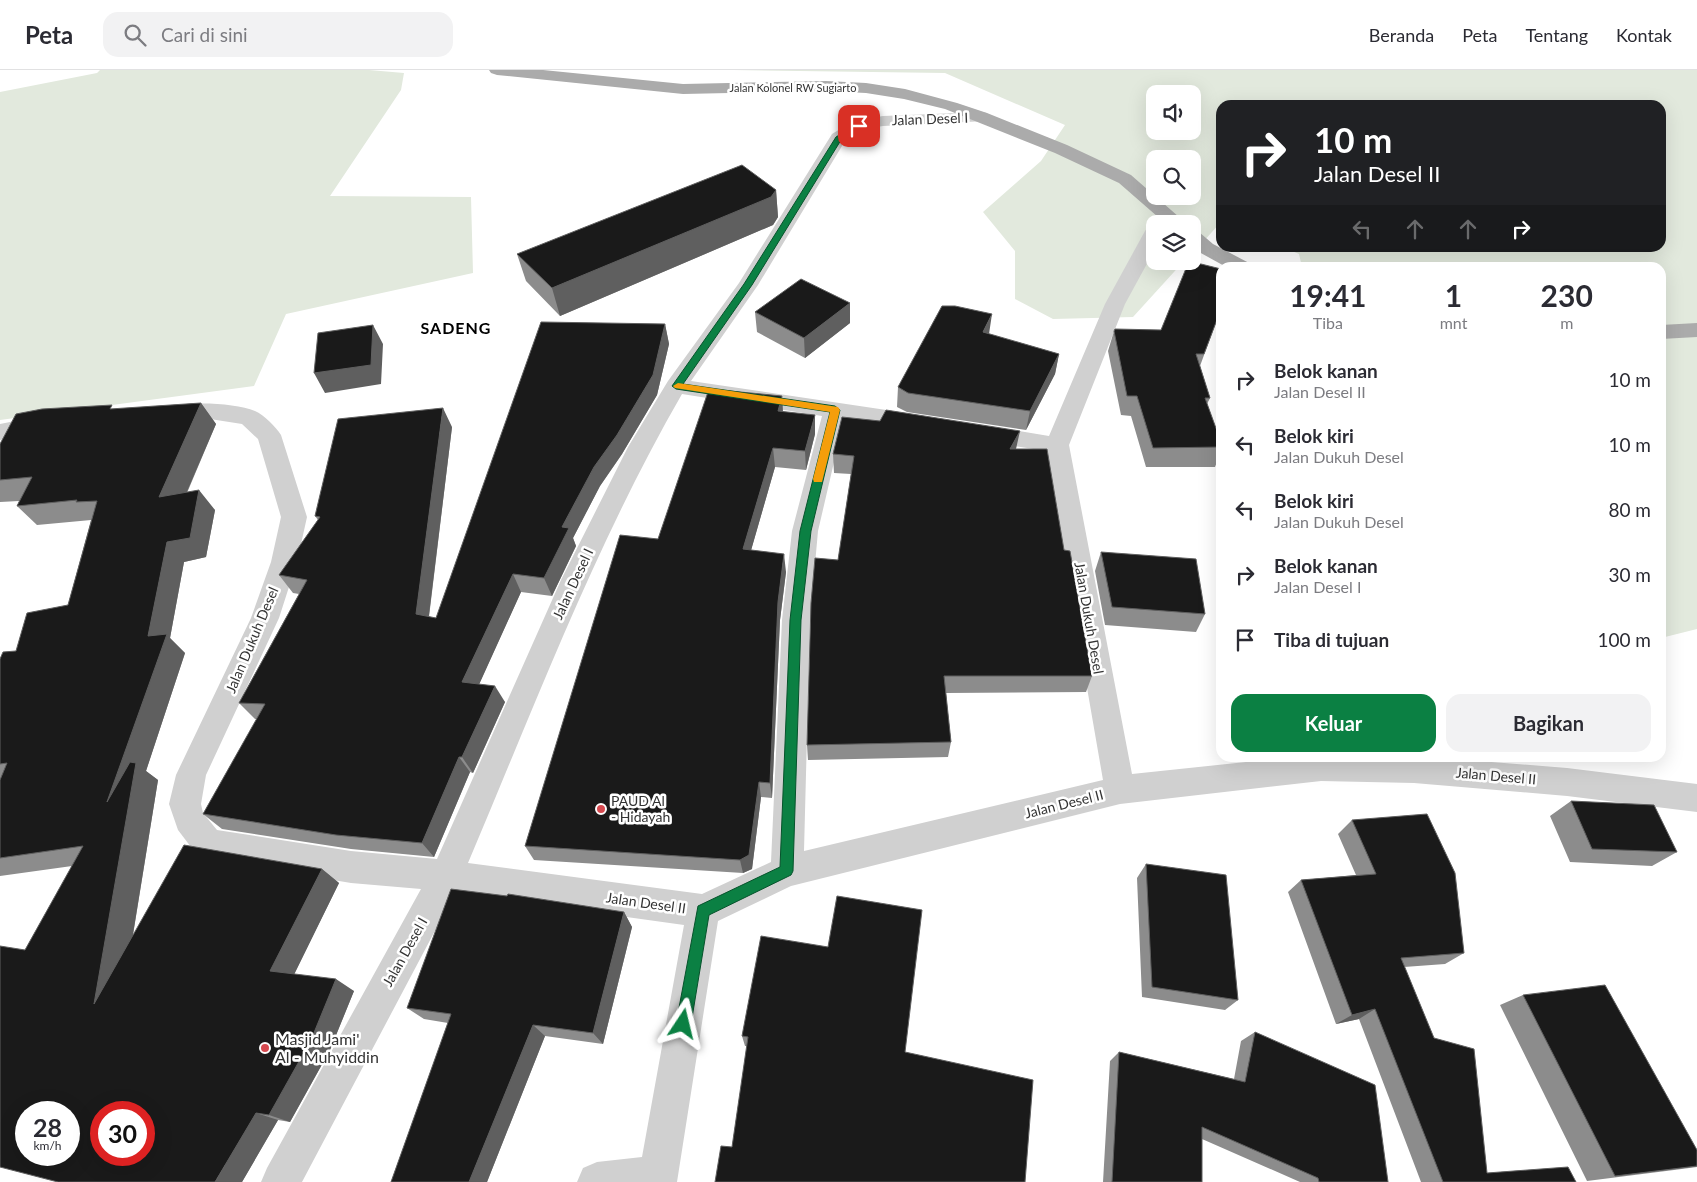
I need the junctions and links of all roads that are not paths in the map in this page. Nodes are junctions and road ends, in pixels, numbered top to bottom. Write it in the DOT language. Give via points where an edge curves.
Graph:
graph roads {
  1 [pos="497,70"];
  2 [pos="981,118"];
  3 [pos="1157,215"];
  4 [pos="1201,244"];
  5 [pos="1146,253"];
  6 [pos="1233,262"];
  7 [pos="1697,330"];
  8 [pos="1666,332"];
  9 [pos="676,386"];
  10 [pos="835,410"];
  11 [pos="144,415"];
  12 [pos="69,420"];
  13 [pos="0,432"];
  14 [pos="1057,445"];
  15 [pos="1120,790"];
  16 [pos="1697,798"];
  17 [pos="786,871"];
  18 [pos="446,876"];
  19 [pos="703,910"];
  20 [pos="657,1179"];
  21 [pos="281,1182"];
  22 [pos="597,1182"];
  1 -- 2 [label="main road, Jalan Kolonel RW Sugiarto" via="683,89 866,88 928,99"];
  2 -- 3 [label="main road, Jalan Kolonel RW Sugiarto" via="1125,179"];
  2 -- 9 [label="street, Jalan Desel I" via="883,121 859,126 838,138 748,285"];
  4 -- 6 [label="main road"];
  5 -- 14 [label="street" via="1115,304"];
  7 -- 8 [label="main road"];
  9 -- 10 [label="street"];
  9 -- 18 [label="street, Jalan Desel I" via="640,447 574,580"];
  10 -- 14 [label="street"];
  10 -- 17 [label="street" via="806,531 796,620"];
  11 -- 18 [label="street, Jalan Dukuh Desel" via="210,411 249,417 269,435 294,518 284,562 265,618 191,775 185,804 189,820 208,844 351,867"];
  12 -- 13 [label="street"];
  14 -- 15 [label="street, Jalan Dukuh Desel"];
  15 -- 16 [label="street, Jalan Desel II" via="1321,767 1414,769 1567,782"];
  15 -- 17 [label="street, Jalan Desel II"];
  17 -- 19 [label="street, Jalan Desel II"];
  18 -- 19 [label="street, Jalan Desel II"];
  18 -- 21 [label="street, Jalan Desel I"];
  19 -- 20 [label="street"];
  20 -- 22 [label="street"];
}
